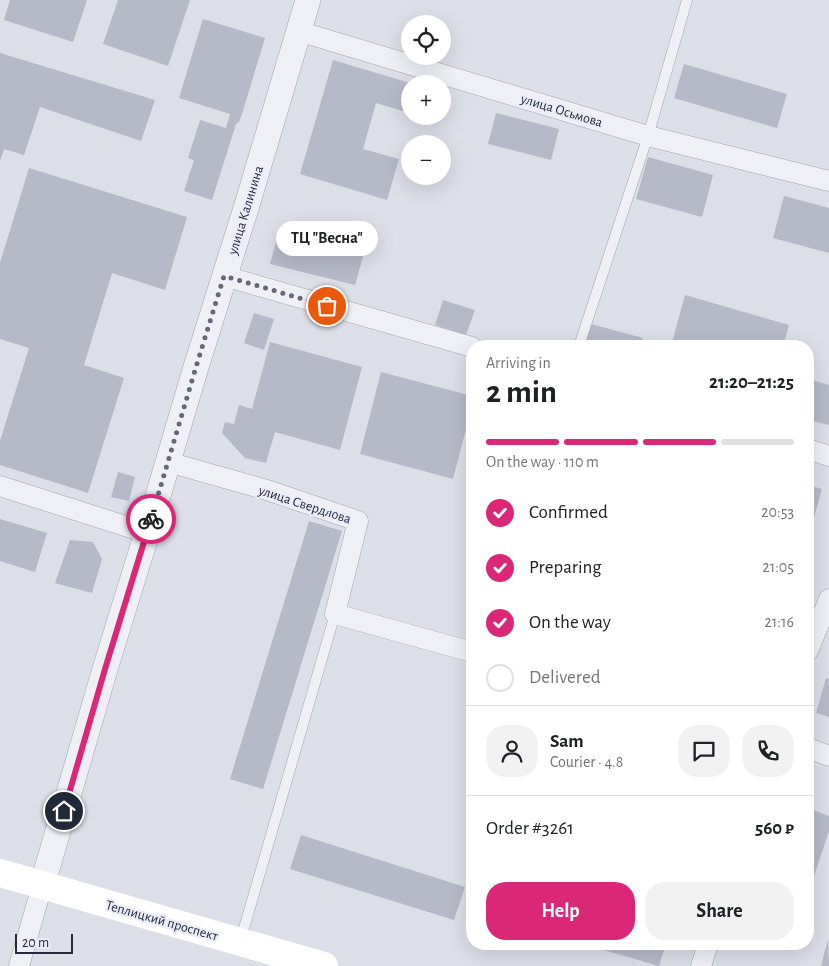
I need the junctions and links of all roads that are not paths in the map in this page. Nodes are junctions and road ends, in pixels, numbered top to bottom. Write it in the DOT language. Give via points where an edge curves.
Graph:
graph roads {
  1 [pos="308,0"];
  2 [pos="687,0"];
  3 [pos="298,31"];
  4 [pos="648,136"];
  5 [pos="829,180"];
  6 [pos="224,276"];
  7 [pos="580,340"];
  8 [pos="466,345"];
  9 [pos="814,451"];
  10 [pos="829,456"];
  11 [pos="168,462"];
  12 [pos="0,486"];
  13 [pos="147,533"];
  14 [pos="829,599"];
  15 [pos="335,614"];
  16 [pos="814,636"];
  17 [pos="466,650"];
  18 [pos="814,750"];
  19 [pos="829,756"];
  20 [pos="0,874"];
  21 [pos="42,886"];
  22 [pos="240,942"];
  23 [pos="706,950"];
  24 [pos="19,966"];
  25 [pos="324,966"];
  26 [pos="701,966"];
  1 -- 3 [label="street, улица Калинина"];
  2 -- 4 [label="lane"];
  3 -- 4 [label="street, улица Осьмова"];
  3 -- 6 [label="street, улица Калинина"];
  4 -- 5 [label="street, улица Осьмова"];
  4 -- 7 [label="lane"];
  6 -- 8 [label="street"];
  6 -- 11 [label="street, улица Калинина"];
  9 -- 10 [label="street"];
  11 -- 13 [label="street, улица Калинина"];
  11 -- 15 [label="street, улица Свердлова" via="267,490 358,521"];
  12 -- 13 [label="street"];
  13 -- 21 [label="street, улица Калинина"];
  14 -- 16 [label="street"];
  15 -- 17 [label="street"];
  15 -- 22 [label="lane"];
  18 -- 19 [label="street"];
  20 -- 21 [label="main road, Теплицкий проспект"];
  21 -- 22 [label="main road, Теплицкий проспект"];
  21 -- 24 [label="street, улица Калинина"];
  22 -- 25 [label="main road, Теплицкий проспект"];
  23 -- 26 [label="street"];
}
